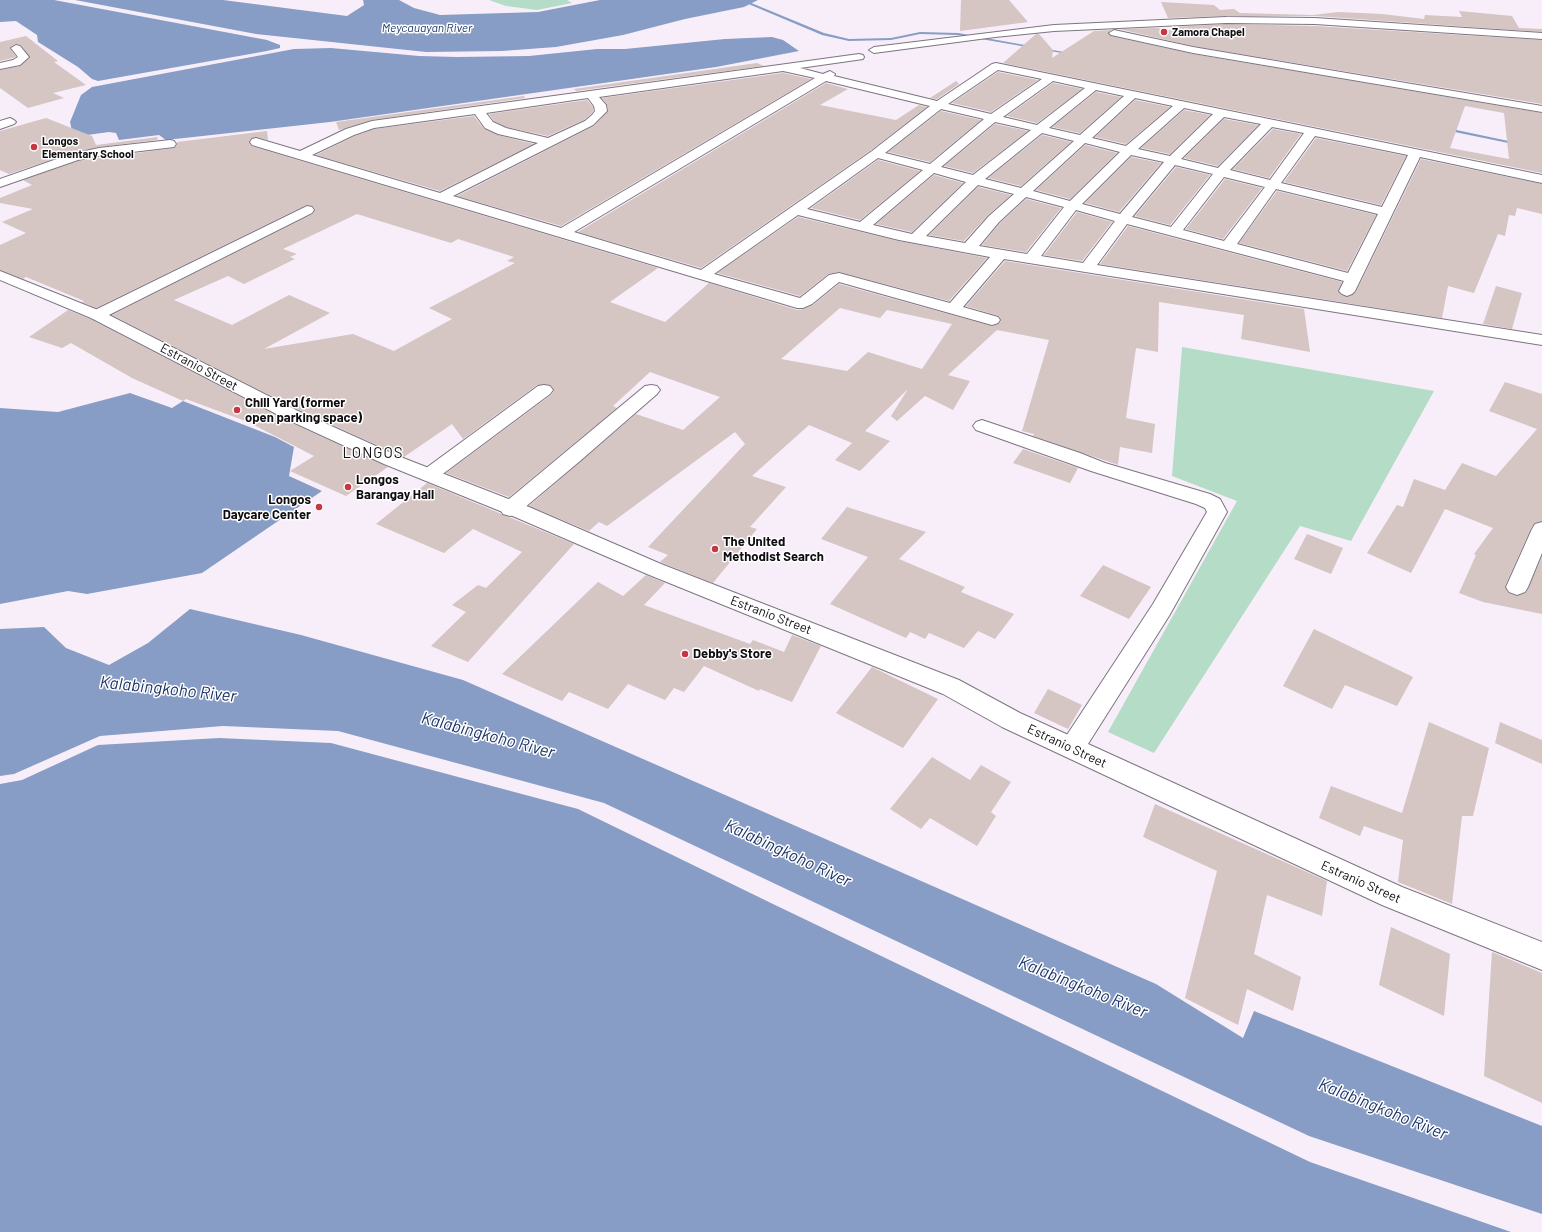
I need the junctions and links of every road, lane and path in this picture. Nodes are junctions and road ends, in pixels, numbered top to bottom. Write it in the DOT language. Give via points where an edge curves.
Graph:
graph roads {
  1 [pos="1083,27"];
  2 [pos="1542,36"];
  3 [pos="16,48"];
  4 [pos="874,50"];
  5 [pos="0,66"];
  6 [pos="785,68"];
  7 [pos="1052,77"];
  8 [pos="824,78"];
  9 [pos="1094,86"];
  10 [pos="1134,94"];
  11 [pos="591,95"];
  12 [pos="1182,104"];
  13 [pos="938,105"];
  14 [pos="1542,109"];
  15 [pos="478,110"];
  16 [pos="1222,112"];
  17 [pos="993,118"];
  18 [pos="1270,122"];
  19 [pos="1038,129"];
  20 [pos="1312,131"];
  21 [pos="1083,140"];
  22 [pos="256,142"];
  23 [pos="549,142"];
  24 [pos="170,144"];
  25 [pos="1129,150"];
  26 [pos="1416,152"];
  27 [pos="876,154"];
  28 [pos="301,155"];
  29 [pos="1172,161"];
  30 [pos="932,168"];
  31 [pos="1221,172"];
  32 [pos="1542,179"];
  33 [pos="976,180"];
  34 [pos="0,184"];
  35 [pos="1272,184"];
  36 [pos="1022,192"];
  37 [pos="442,197"];
  38 [pos="1073,205"];
  39 [pos="307,210"];
  40 [pos="796,210"];
  41 [pos="1387,212"];
  42 [pos="1124,218"];
  43 [pos="862,227"];
  44 [pos="1175,232"];
  45 [pos="563,233"];
  46 [pos="914,239"];
  47 [pos="1228,246"];
  48 [pos="969,248"];
  49 [pos="1000,254"];
  50 [pos="1031,259"];
  51 [pos="1086,268"];
  52 [pos="704,274"];
  53 [pos="0,275"];
  54 [pos="1353,279"];
  55 [pos="954,308"];
  56 [pos="1339,308"];
  57 [pos="97,315"];
  58 [pos="992,320"];
  59 [pos="1542,340"];
  60 [pos="544,390"];
  61 [pos="651,390"];
  62 [pos="982,426"];
  63 [pos="429,475"];
  64 [pos="510,509"];
  65 [pos="1542,529"];
  66 [pos="1517,587"];
  67 [pos="1072,748"];
  68 [pos="1542,956"];
  1 -- 2 [label="street" via="1226,20 1315,21"];
  1 -- 4 [label="street" via="995,34"];
  1 -- 14 [label="street" via="1192,50"];
  3 -- 5 [label="street" via="24,57 21,61"];
  6 -- 8 [label="street"];
  6 -- 8 [label="street" via="860,58"];
  6 -- 11 [label="street"];
  7 -- 9 [label="street"];
  7 -- 13 [label="street" via="996,66"];
  7 -- 17 [label="street"];
  8 -- 13 [label="street"];
  8 -- 45 [label="street"];
  9 -- 10 [label="street"];
  9 -- 19 [label="street"];
  10 -- 12 [label="street"];
  10 -- 21 [label="street"];
  11 -- 15 [label="street"];
  11 -- 23 [label="street" via="600,105 601,110 596,117 589,123"];
  12 -- 16 [label="street"];
  12 -- 25 [label="street"];
  13 -- 17 [label="street"];
  13 -- 27 [label="street"];
  15 -- 23 [label="street" via="489,125 502,131"];
  15 -- 28 [label="street" via="372,125 350,132"];
  16 -- 18 [label="street"];
  16 -- 29 [label="street"];
  17 -- 19 [label="street"];
  17 -- 30 [label="street"];
  18 -- 20 [label="street"];
  18 -- 31 [label="street"];
  19 -- 21 [label="street"];
  19 -- 33 [label="street"];
  20 -- 26 [label="street"];
  20 -- 35 [label="street"];
  21 -- 25 [label="street"];
  21 -- 36 [label="street"];
  22 -- 28 [label="street"];
  23 -- 37 [label="street"];
  24 -- 34 [label="street" via="75,157"];
  25 -- 29 [label="street"];
  25 -- 38 [label="street"];
  26 -- 32 [label="street"];
  26 -- 41 [label="street"];
  27 -- 30 [label="street"];
  27 -- 40 [label="street"];
  28 -- 37 [label="street"];
  29 -- 31 [label="street"];
  29 -- 42 [label="street"];
  30 -- 33 [label="street"];
  30 -- 43 [label="street"];
  31 -- 35 [label="street"];
  31 -- 44 [label="street"];
  33 -- 36 [label="street"];
  33 -- 46 [label="street"];
  35 -- 41 [label="street"];
  35 -- 47 [label="street"];
  36 -- 38 [label="street"];
  36 -- 48 [label="street"];
  37 -- 45 [label="street"];
  38 -- 42 [label="street"];
  38 -- 50 [label="street"];
  39 -- 57 [label="street"];
  40 -- 43 [label="street"];
  40 -- 52 [label="street"];
  41 -- 54 [label="street"];
  42 -- 44 [label="street"];
  42 -- 51 [label="street"];
  43 -- 46 [label="street"];
  44 -- 47 [label="street"];
  45 -- 52 [label="street"];
  46 -- 48 [label="street"];
  47 -- 54 [label="street"];
  48 -- 49 [label="street"];
  49 -- 50 [label="street"];
  49 -- 55 [label="street"];
  50 -- 51 [label="street"];
  51 -- 56 [label="street"];
  52 -- 55 [label="street" via="797,303 807,301 834,278 839,277"];
  53 -- 57 [label="street, Estranio Street"];
  54 -- 56 [label="street"];
  55 -- 58 [label="street"];
  56 -- 59 [label="street"];
  57 -- 63 [label="street, Estranio Street" via="292,415"];
  60 -- 63 [label="street"];
  61 -- 64 [label="street"];
  62 -- 67 [label="street" via="1098,467 1203,499 1213,504 1217,512 1161,610"];
  63 -- 64 [label="street, Estranio Street"];
  64 -- 67 [label="street, Estranio Street" via="729,599 890,661"];
  65 -- 66 [label="street"];
  67 -- 68 [label="street, Estranio Street" via="1392,896"];
}
